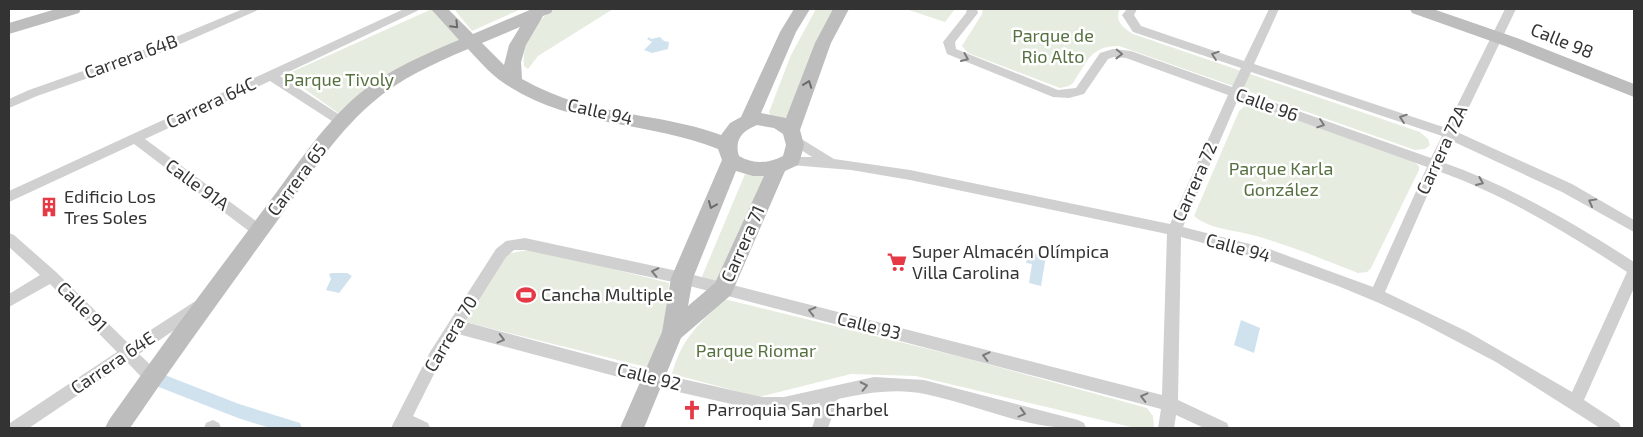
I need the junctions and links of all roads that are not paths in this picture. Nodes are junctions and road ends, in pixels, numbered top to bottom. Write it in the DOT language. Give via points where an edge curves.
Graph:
graph roads {
  1 [pos="73,9"];
  2 [pos="252,9"];
  3 [pos="413,9"];
  4 [pos="439,9"];
  5 [pos="802,9"];
  6 [pos="840,9"];
  7 [pos="972,9"];
  8 [pos="1132,9"];
  9 [pos="1274,9"];
  10 [pos="1418,9"];
  11 [pos="1452,9"];
  12 [pos="1511,9"];
  13 [pos="542,10"];
  14 [pos="9,29"];
  15 [pos="501,29"];
  16 [pos="1499,32"];
  17 [pos="523,37"];
  18 [pos="471,42"];
  19 [pos="431,60"];
  20 [pos="494,64"];
  21 [pos="1248,66"];
  22 [pos="270,75"];
  23 [pos="1634,80"];
  24 [pos="514,82"];
  25 [pos="1634,91"];
  26 [pos="1235,93"];
  27 [pos="9,104"];
  28 [pos="342,122"];
  29 [pos="742,124"];
  30 [pos="690,132"];
  31 [pos="1449,134"];
  32 [pos="793,135"];
  33 [pos="135,138"];
  34 [pos="729,152"];
  35 [pos="830,161"];
  36 [pos="1435,163"];
  37 [pos="784,164"];
  38 [pos="9,197"];
  39 [pos="1634,227"];
  40 [pos="259,231"];
  41 [pos="1174,231"];
  42 [pos="9,239"];
  43 [pos="511,245"];
  44 [pos="1634,271"];
  45 [pos="51,276"];
  46 [pos="682,278"];
  47 [pos="723,289"];
  48 [pos="1377,294"];
  49 [pos="210,298"];
  50 [pos="9,301"];
  51 [pos="454,326"];
  52 [pos="673,332"];
  53 [pos="128,353"];
  54 [pos="152,377"];
  55 [pos="652,379"];
  56 [pos="832,392"];
  57 [pos="1575,402"];
  58 [pos="1170,404"];
  59 [pos="401,424"];
  60 [pos="16,428"];
  61 [pos="117,428"];
  62 [pos="422,428"];
  63 [pos="632,428"];
  64 [pos="820,428"];
  65 [pos="1078,428"];
  66 [pos="1166,428"];
  67 [pos="1221,428"];
  68 [pos="1613,428"];
  1 -- 14 [label="street"];
  2 -- 27 [label="street, Carrera 64B" via="158,49"];
  3 -- 22 [label="street, Carrera 64C"];
  4 -- 18 [label="street, Calle 94, one-way"];
  5 -- 29 [label="street"];
  32 -- 6 [label="street, one-way" via="823,43"];
  7 -- 26 [label="street, Calle 96, one-way" via="949,42 951,51 1057,94 1080,91 1104,56 1113,53 1127,54"];
  21 -- 8 [label="street, Calle 96, one-way" via="1137,29 1128,15"];
  9 -- 21 [label="street, Carrera 72"];
  10 -- 16 [label="street, Calle 98"];
  11 -- 16 [label="street, Calle 98"];
  12 -- 16 [label="street, Carrera 72A"];
  13 -- 15 [label="street, Carrera 65"];
  13 -- 17 [label="street"];
  15 -- 17 [label="street" via="514,31"];
  15 -- 18 [label="street, Carrera 65"];
  16 -- 23 [label="street, Calle 98"];
  16 -- 25 [label="street, Calle 98"];
  16 -- 31 [label="street, Carrera 72A"];
  17 -- 24 [label="street" via="512,60"];
  18 -- 19 [label="street, Carrera 65"];
  18 -- 20 [label="street, Calle 94"];
  19 -- 20 [label="street"];
  19 -- 28 [label="street, Carrera 65" via="376,90"];
  20 -- 24 [label="street, Calle 94"];
  21 -- 26 [label="street, Carrera 72"];
  31 -- 21 [label="street, Calle 96, one-way"];
  22 -- 28 [label="street"];
  22 -- 33 [label="street, Carrera 64C"];
  24 -- 30 [label="street, Calle 94" via="555,102"];
  26 -- 36 [label="street, Calle 96, one-way"];
  26 -- 41 [label="street, Carrera 72"];
  28 -- 40 [label="street, Carrera 65"];
  29 -- 30 [label="street, Calle 94"];
  29 -- 32 [label="street" via="757,119 778,122"];
  29 -- 34 [label="street" via="730,133"];
  30 -- 34 [label="street, Calle 94"];
  31 -- 36 [label="street, Carrera 72A"];
  39 -- 31 [label="street, Calle 96, one-way" via="1567,188"];
  32 -- 35 [label="street, Calle 94"];
  32 -- 37 [label="street" via="795,145"];
  33 -- 38 [label="street, Carrera 64C"];
  33 -- 40 [label="street, Calle 91A"];
  34 -- 37 [label="street" via="741,166 753,169"];
  34 -- 46 [label="street, Carrera 71, one-way"];
  35 -- 37 [label="street, Calle 94"];
  35 -- 41 [label="street, Calle 94" via="967,186"];
  36 -- 44 [label="street, Calle 96, one-way" via="1495,188 1534,209 1605,250"];
  36 -- 48 [label="street, Carrera 72A"];
  37 -- 47 [label="street, Carrera 71"];
  40 -- 49 [label="street, Carrera 65"];
  41 -- 48 [label="street, Calle 94" via="1247,249"];
  41 -- 58 [label="street, Carrera 72"];
  42 -- 45 [label="street, Calle 91"];
  46 -- 43 [label="street, Calle 93, one-way" via="525,244"];
  43 -- 51 [label="street, Carrera 70" via="501,253"];
  44 -- 57 [label="street"];
  45 -- 50 [label="street"];
  45 -- 53 [label="street, Calle 91"];
  46 -- 47 [label="street, Calle 93"];
  46 -- 52 [label="street, Carrera 71"];
  47 -- 52 [label="street, Carrera 71"];
  58 -- 47 [label="street, Calle 93, one-way"];
  48 -- 57 [label="street, Calle 94" via="1502,357"];
  49 -- 53 [label="street, Carrera 64E"];
  49 -- 54 [label="street, Carrera 65"];
  51 -- 55 [label="street, Calle 92, one-way"];
  51 -- 59 [label="street, Carrera 70"];
  52 -- 55 [label="street, Carrera 71"];
  53 -- 54 [label="street, Calle 91"];
  53 -- 60 [label="street, Carrera 64E"];
  54 -- 61 [label="street, Carrera 65"];
  55 -- 56 [label="street, Calle 92" via="762,404 784,404"];
  55 -- 63 [label="street, Carrera 71"];
  56 -- 64 [label="street"];
  56 -- 65 [label="street, Calle 92, one-way" via="874,384 924,387"];
  57 -- 68 [label="street, Calle 94"];
  58 -- 66 [label="street, Carrera 72"];
  58 -- 67 [label="street, Calle 93"];
  59 -- 62 [label="street"];
}
